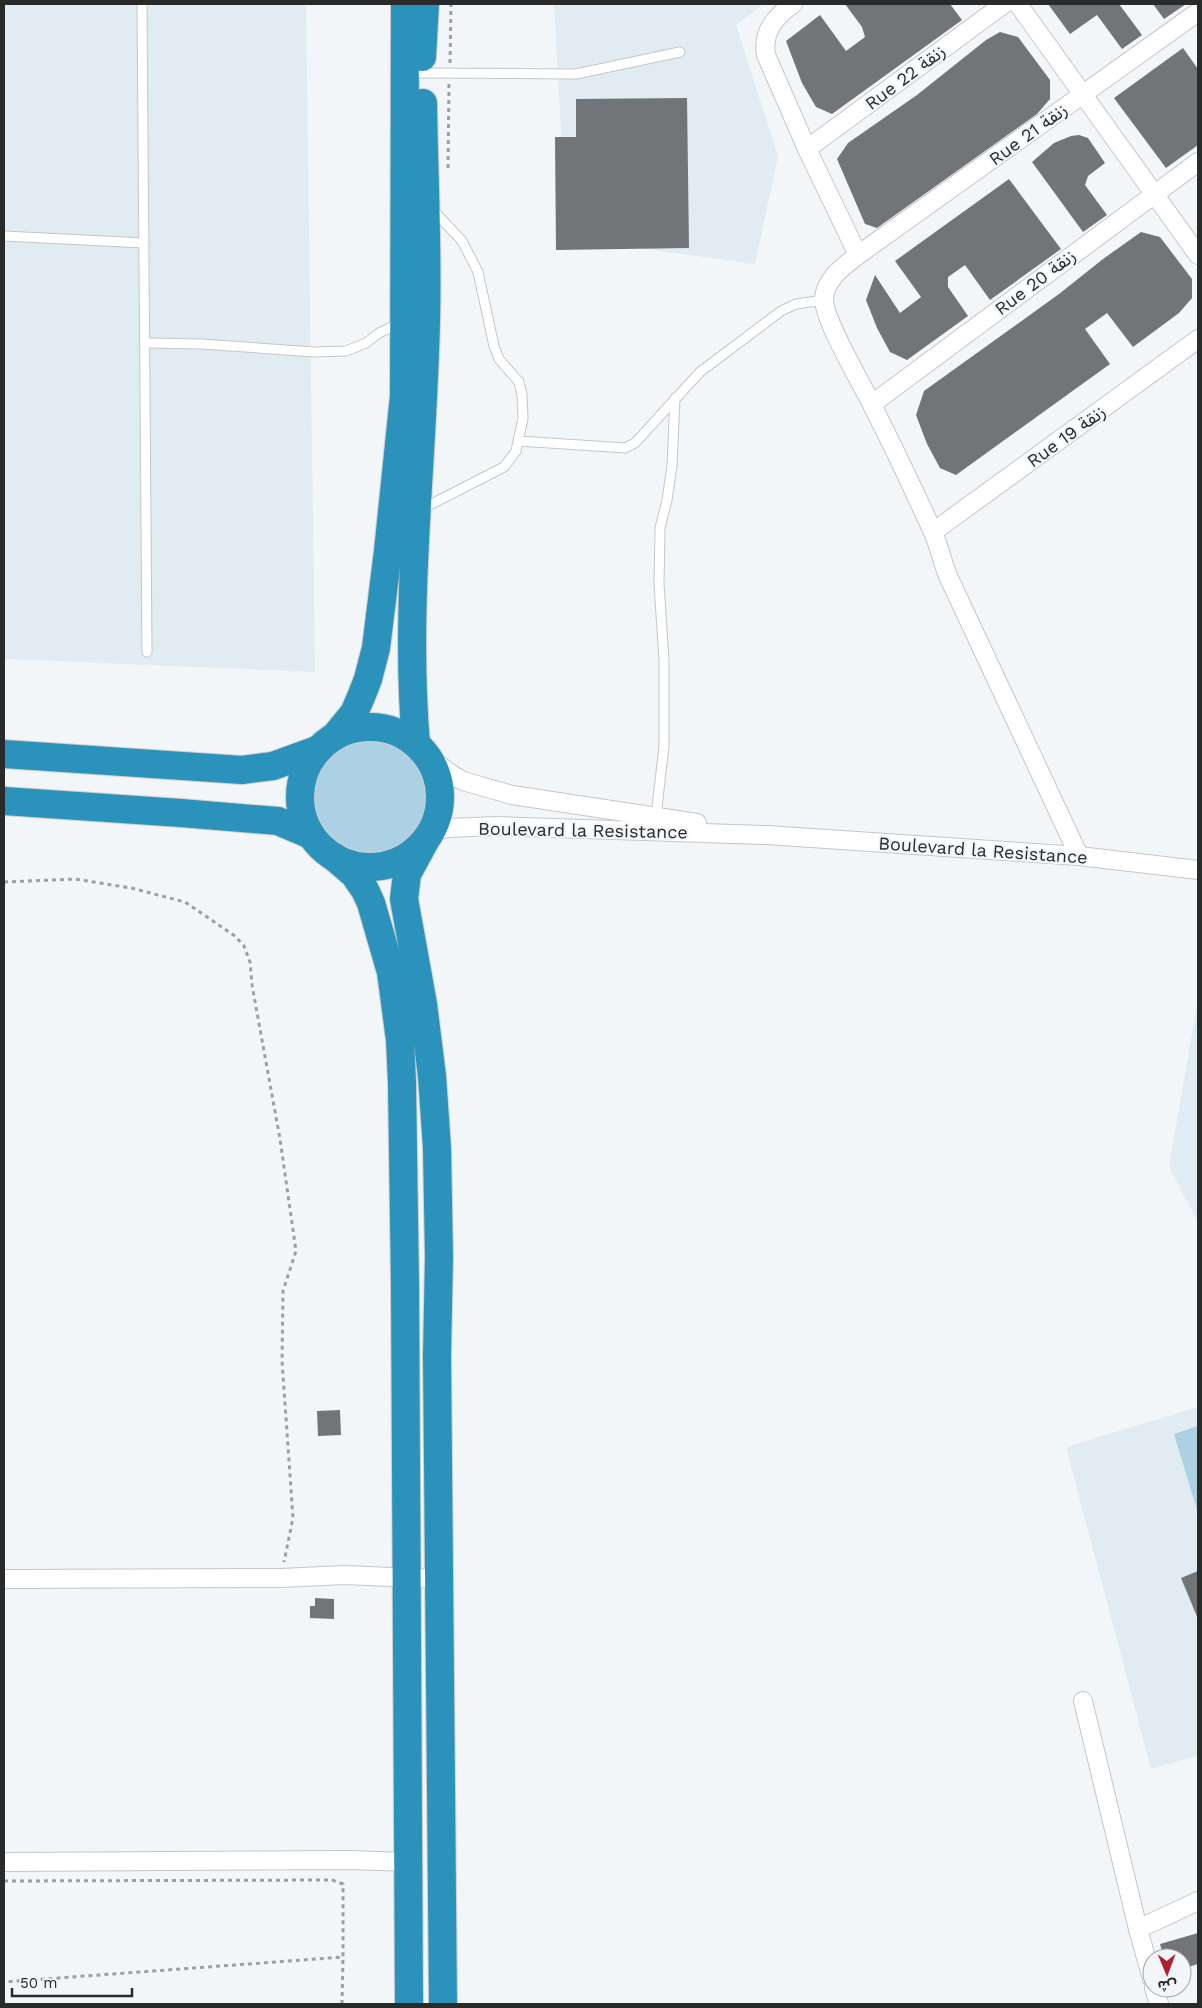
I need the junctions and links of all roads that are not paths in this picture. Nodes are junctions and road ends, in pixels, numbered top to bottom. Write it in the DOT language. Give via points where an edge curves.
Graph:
graph roads {
  1 [pos="142,4"];
  2 [pos="405,4"];
  3 [pos="424,4"];
  4 [pos="792,4"];
  5 [pos="1004,4"];
  6 [pos="1018,4"];
  7 [pos="1198,12"];
  8 [pos="680,52"];
  9 [pos="422,73"];
  10 [pos="1083,94"];
  11 [pos="807,149"];
  12 [pos="1198,162"];
  13 [pos="1154,193"];
  14 [pos="425,201"];
  15 [pos="4,236"];
  16 [pos="144,243"];
  17 [pos="858,255"];
  18 [pos="1198,255"];
  19 [pos="824,300"];
  20 [pos="404,321"];
  21 [pos="1198,339"];
  22 [pos="145,343"];
  23 [pos="675,398"];
  24 [pos="872,404"];
  25 [pos="519,441"];
  26 [pos="418,512"];
  27 [pos="933,532"];
  28 [pos="147,652"];
  29 [pos="327,742"];
  30 [pos="420,749"];
  31 [pos="4,754"];
  32 [pos="4,801"];
  33 [pos="656,816"];
  34 [pos="311,835"];
  35 [pos="767,835"];
  36 [pos="428,836"];
  37 [pos="332,856"];
  38 [pos="1079,856"];
  39 [pos="1198,870"];
  40 [pos="4,1579"];
  41 [pos="406,1579"];
  42 [pos="439,1579"];
  43 [pos="1083,1701"];
  44 [pos="4,1862"];
  45 [pos="408,1862"];
  46 [pos="1198,1901"];
  47 [pos="1138,1929"];
  48 [pos="1143,1948"];
  49 [pos="409,2004"];
  50 [pos="443,2004"];
  1 -- 16 [label="lane"];
  2 -- 20 [label="highway"];
  3 -- 9 [label="highway"];
  4 -- 11 [label="street" via="769,26 765,46"];
  5 -- 11 [label="street, Rue 22 زنقة"];
  6 -- 10 [label="street"];
  7 -- 10 [label="street, Rue 21 زنقة"];
  8 -- 9 [label="lane" via="576,74"];
  9 -- 14 [label="highway"];
  10 -- 13 [label="street"];
  10 -- 17 [label="street, Rue 21 زنقة"];
  11 -- 17 [label="street"];
  12 -- 13 [label="street, Rue 20 زنقة"];
  13 -- 18 [label="street"];
  13 -- 24 [label="street, Rue 20 زنقة"];
  14 -- 25 [label="lane" via="462,241 478,272 499,360 518,382 522,395"];
  14 -- 26 [label="highway" via="426,321"];
  15 -- 16 [label="lane"];
  16 -- 22 [label="lane"];
  17 -- 19 [label="street, Rue 21 زنقة" via="830,281"];
  19 -- 23 [label="lane" via="796,304 781,311 700,372"];
  19 -- 24 [label="street" via="828,316"];
  20 -- 22 [label="lane" via="346,351"];
  20 -- 29 [label="highway" via="404,396 376,648 368,680 354,713"];
  21 -- 27 [label="street, Rue 19 زنقة"];
  22 -- 28 [label="lane"];
  23 -- 25 [label="lane" via="635,443 625,448"];
  23 -- 33 [label="lane" via="672,466 660,528 664,746"];
  24 -- 27 [label="street"];
  25 -- 26 [label="lane" via="504,467"];
  26 -- 30 [label="highway" via="411,692"];
  27 -- 38 [label="street" via="948,576"];
  29 -- 30 [label="highway" via="354,728 372,726 400,733"];
  29 -- 31 [label="highway" via="273,766 242,770"];
  29 -- 34 [label="highway" via="304,771 299,796 302,815"];
  30 -- 33 [label="street, Boulevard la Resistance" via="451,774 484,788"];
  30 -- 36 [label="highway" via="435,770 440,788 438,816"];
  32 -- 34 [label="highway" via="271,820"];
  33 -- 35 [label="street, Boulevard la Resistance"];
  34 -- 37 [label="highway"];
  35 -- 36 [label="street, Boulevard la Resistance" via="496,826 448,828"];
  35 -- 38 [label="street, Boulevard la Resistance"];
  36 -- 37 [label="highway" via="402,859 382,866 352,864"];
  36 -- 42 [label="highway" via="408,874 404,899 428,1039 437,1148"];
  37 -- 41 [label="highway" via="354,874 372,904 391,972 397,1012 402,1084"];
  38 -- 39 [label="street, Boulevard la Resistance"];
  40 -- 41 [label="street" via="344,1575"];
  41 -- 42 [label="street"];
  41 -- 45 [label="highway"];
  42 -- 50 [label="highway"];
  43 -- 47 [label="street"];
  44 -- 45 [label="street"];
  45 -- 49 [label="highway"];
  46 -- 47 [label="street"];
  47 -- 48 [label="street"];
}
